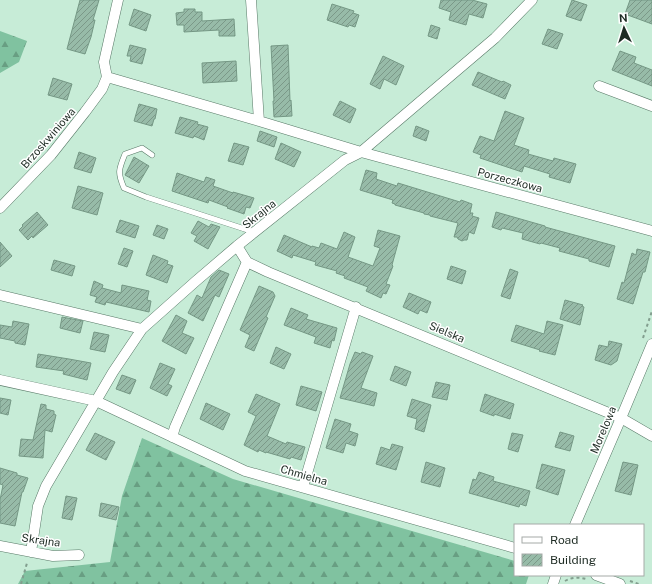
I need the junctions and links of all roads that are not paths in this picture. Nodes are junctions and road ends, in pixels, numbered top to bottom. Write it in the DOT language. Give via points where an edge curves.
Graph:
graph roads {
  1 [pos="118,0"];
  2 [pos="251,0"];
  3 [pos="532,0"];
  4 [pos="107,77"];
  5 [pos="599,86"];
  6 [pos="652,106"];
  7 [pos="259,121"];
  8 [pos="361,152"];
  9 [pos="152,156"];
  10 [pos="0,208"];
  11 [pos="652,231"];
  12 [pos="254,232"];
  13 [pos="237,246"];
  14 [pos="247,262"];
  15 [pos="0,295"];
  16 [pos="356,308"];
  17 [pos="142,329"];
  18 [pos="652,344"];
  19 [pos="0,380"];
  20 [pos="96,401"];
  21 [pos="621,418"];
  22 [pos="652,436"];
  23 [pos="172,437"];
  24 [pos="303,487"];
  25 [pos="575,524"];
  26 [pos="0,546"];
  27 [pos="514,548"];
  28 [pos="31,552"];
  29 [pos="79,555"];
  30 [pos="594,578"];
  31 [pos="620,584"];
  1 -- 4 [label="street" via="104,62"];
  2 -- 7 [label="street"];
  3 -- 8 [label="street, Skrajna" via="495,38"];
  4 -- 7 [label="street"];
  4 -- 10 [label="street, Brzoskwiniowa" via="86,112 51,155"];
  5 -- 6 [label="street"];
  7 -- 8 [label="street"];
  8 -- 11 [label="street, Porzeczkowa"];
  8 -- 12 [label="street, Skrajna" via="345,160"];
  9 -- 12 [label="lane" via="142,148 125,154 119,168 119,178 124,188"];
  12 -- 13 [label="street, Skrajna"];
  13 -- 14 [label="street"];
  13 -- 17 [label="street, Skrajna"];
  14 -- 16 [label="street, Sielska"];
  14 -- 23 [label="street"];
  15 -- 17 [label="street"];
  16 -- 21 [label="street, Sielska"];
  16 -- 24 [label="street"];
  17 -- 20 [label="street, Skrajna"];
  18 -- 21 [label="street, Morelowa"];
  19 -- 20 [label="street"];
  20 -- 23 [label="street, Chmielna"];
  20 -- 28 [label="street, Skrajna" via="46,486 38,506"];
  21 -- 22 [label="street, Sielska"];
  21 -- 25 [label="street, Morelowa"];
  23 -- 24 [label="street, Chmielna" via="245,471"];
  24 -- 27 [label="street, Chmielna"];
  26 -- 28 [label="street, Skrajna"];
  28 -- 29 [label="street, Skrajna" via="53,556"];
  30 -- 31 [label="street"];
}
